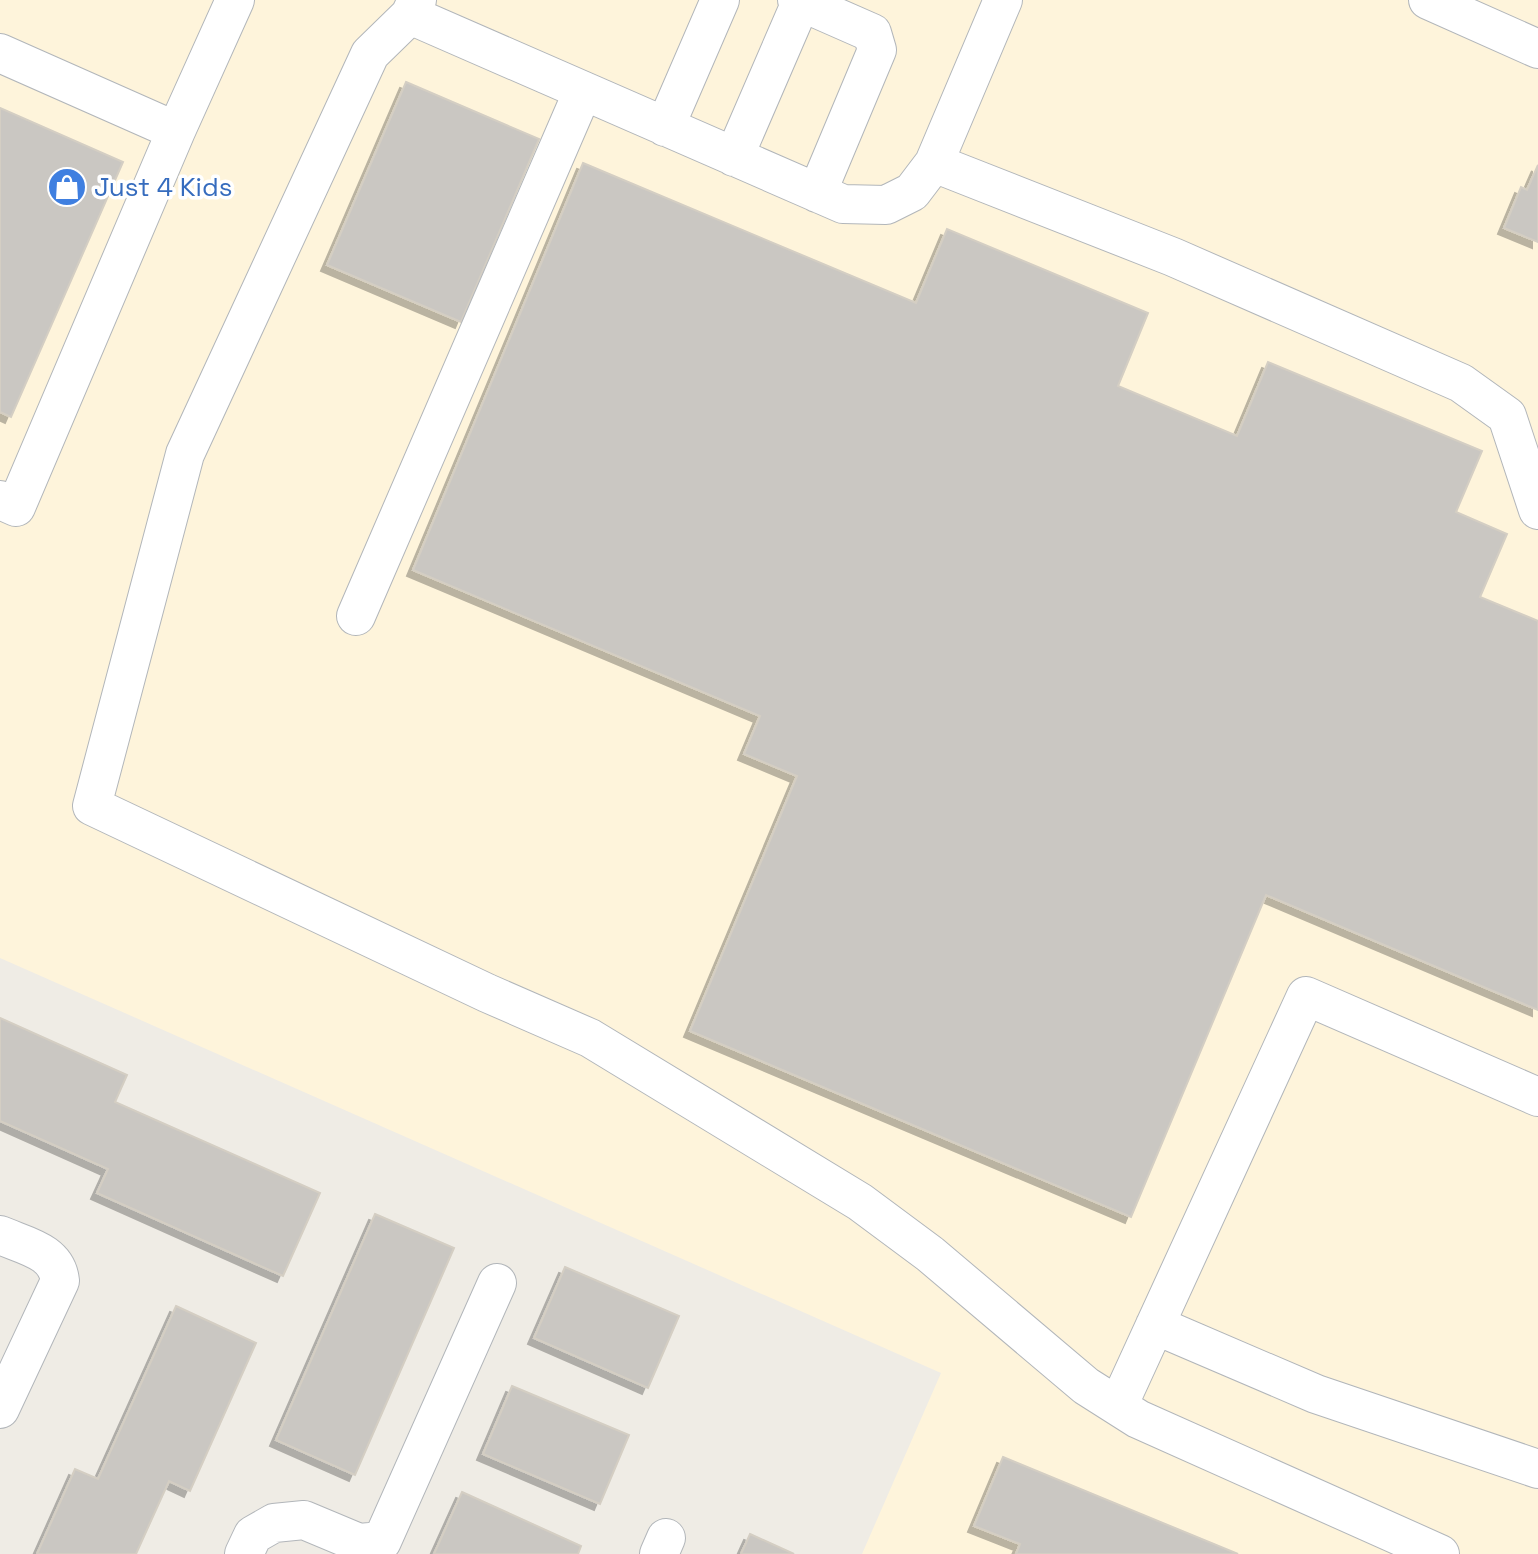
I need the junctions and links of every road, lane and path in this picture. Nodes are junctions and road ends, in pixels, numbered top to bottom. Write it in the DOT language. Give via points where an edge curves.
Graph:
graph roads {
  1 [pos="235,0"];
  2 [pos="720,0"];
  3 [pos="1003,0"];
  4 [pos="1428,0"];
  5 [pos="799,1"];
  6 [pos="413,8"];
  7 [pos="1538,49"];
  8 [pos="0,53"];
  9 [pos="583,91"];
  10 [pos="665,127"];
  11 [pos="176,131"];
  12 [pos="734,157"];
  13 [pos="934,163"];
  14 [pos="817,193"];
  15 [pos="0,500"];
  16 [pos="1538,510"];
  17 [pos="356,616"];
  18 [pos="1538,1097"];
  19 [pos="0,1235"];
  20 [pos="497,1283"];
  21 [pos="1155,1325"];
  22 [pos="1118,1406"];
  23 [pos="0,1409"];
  24 [pos="1538,1469"];
  25 [pos="244,1554"];
  26 [pos="1440,1554"];
  1 -- 11 [label="lane"];
  2 -- 10 [label="lane"];
  3 -- 13 [label="lane"];
  4 -- 7 [label="lane"];
  5 -- 12 [label="lane"];
  5 -- 14 [label="lane" via="872,33 877,50"];
  6 -- 9 [label="lane"];
  6 -- 22 [label="lane" via="370,54 185,454 92,806 590,1038 860,1202 930,1254 1086,1386"];
  8 -- 11 [label="lane"];
  9 -- 10 [label="lane"];
  9 -- 17 [label="lane"];
  10 -- 12 [label="lane"];
  11 -- 15 [label="lane" via="16,507"];
  12 -- 14 [label="lane"];
  13 -- 14 [label="lane" via="912,192 886,205 843,204"];
  13 -- 16 [label="lane" via="1173,257 1461,383 1507,416"];
  18 -- 21 [label="lane" via="1306,996"];
  19 -- 23 [label="lane" via="47,1255 59,1267 60,1281"];
  20 -- 25 [label="lane" via="382,1541 359,1543 304,1520 274,1523 253,1535"];
  21 -- 22 [label="lane"];
  21 -- 24 [label="lane" via="1316,1394"];
  22 -- 26 [label="lane"];
}
